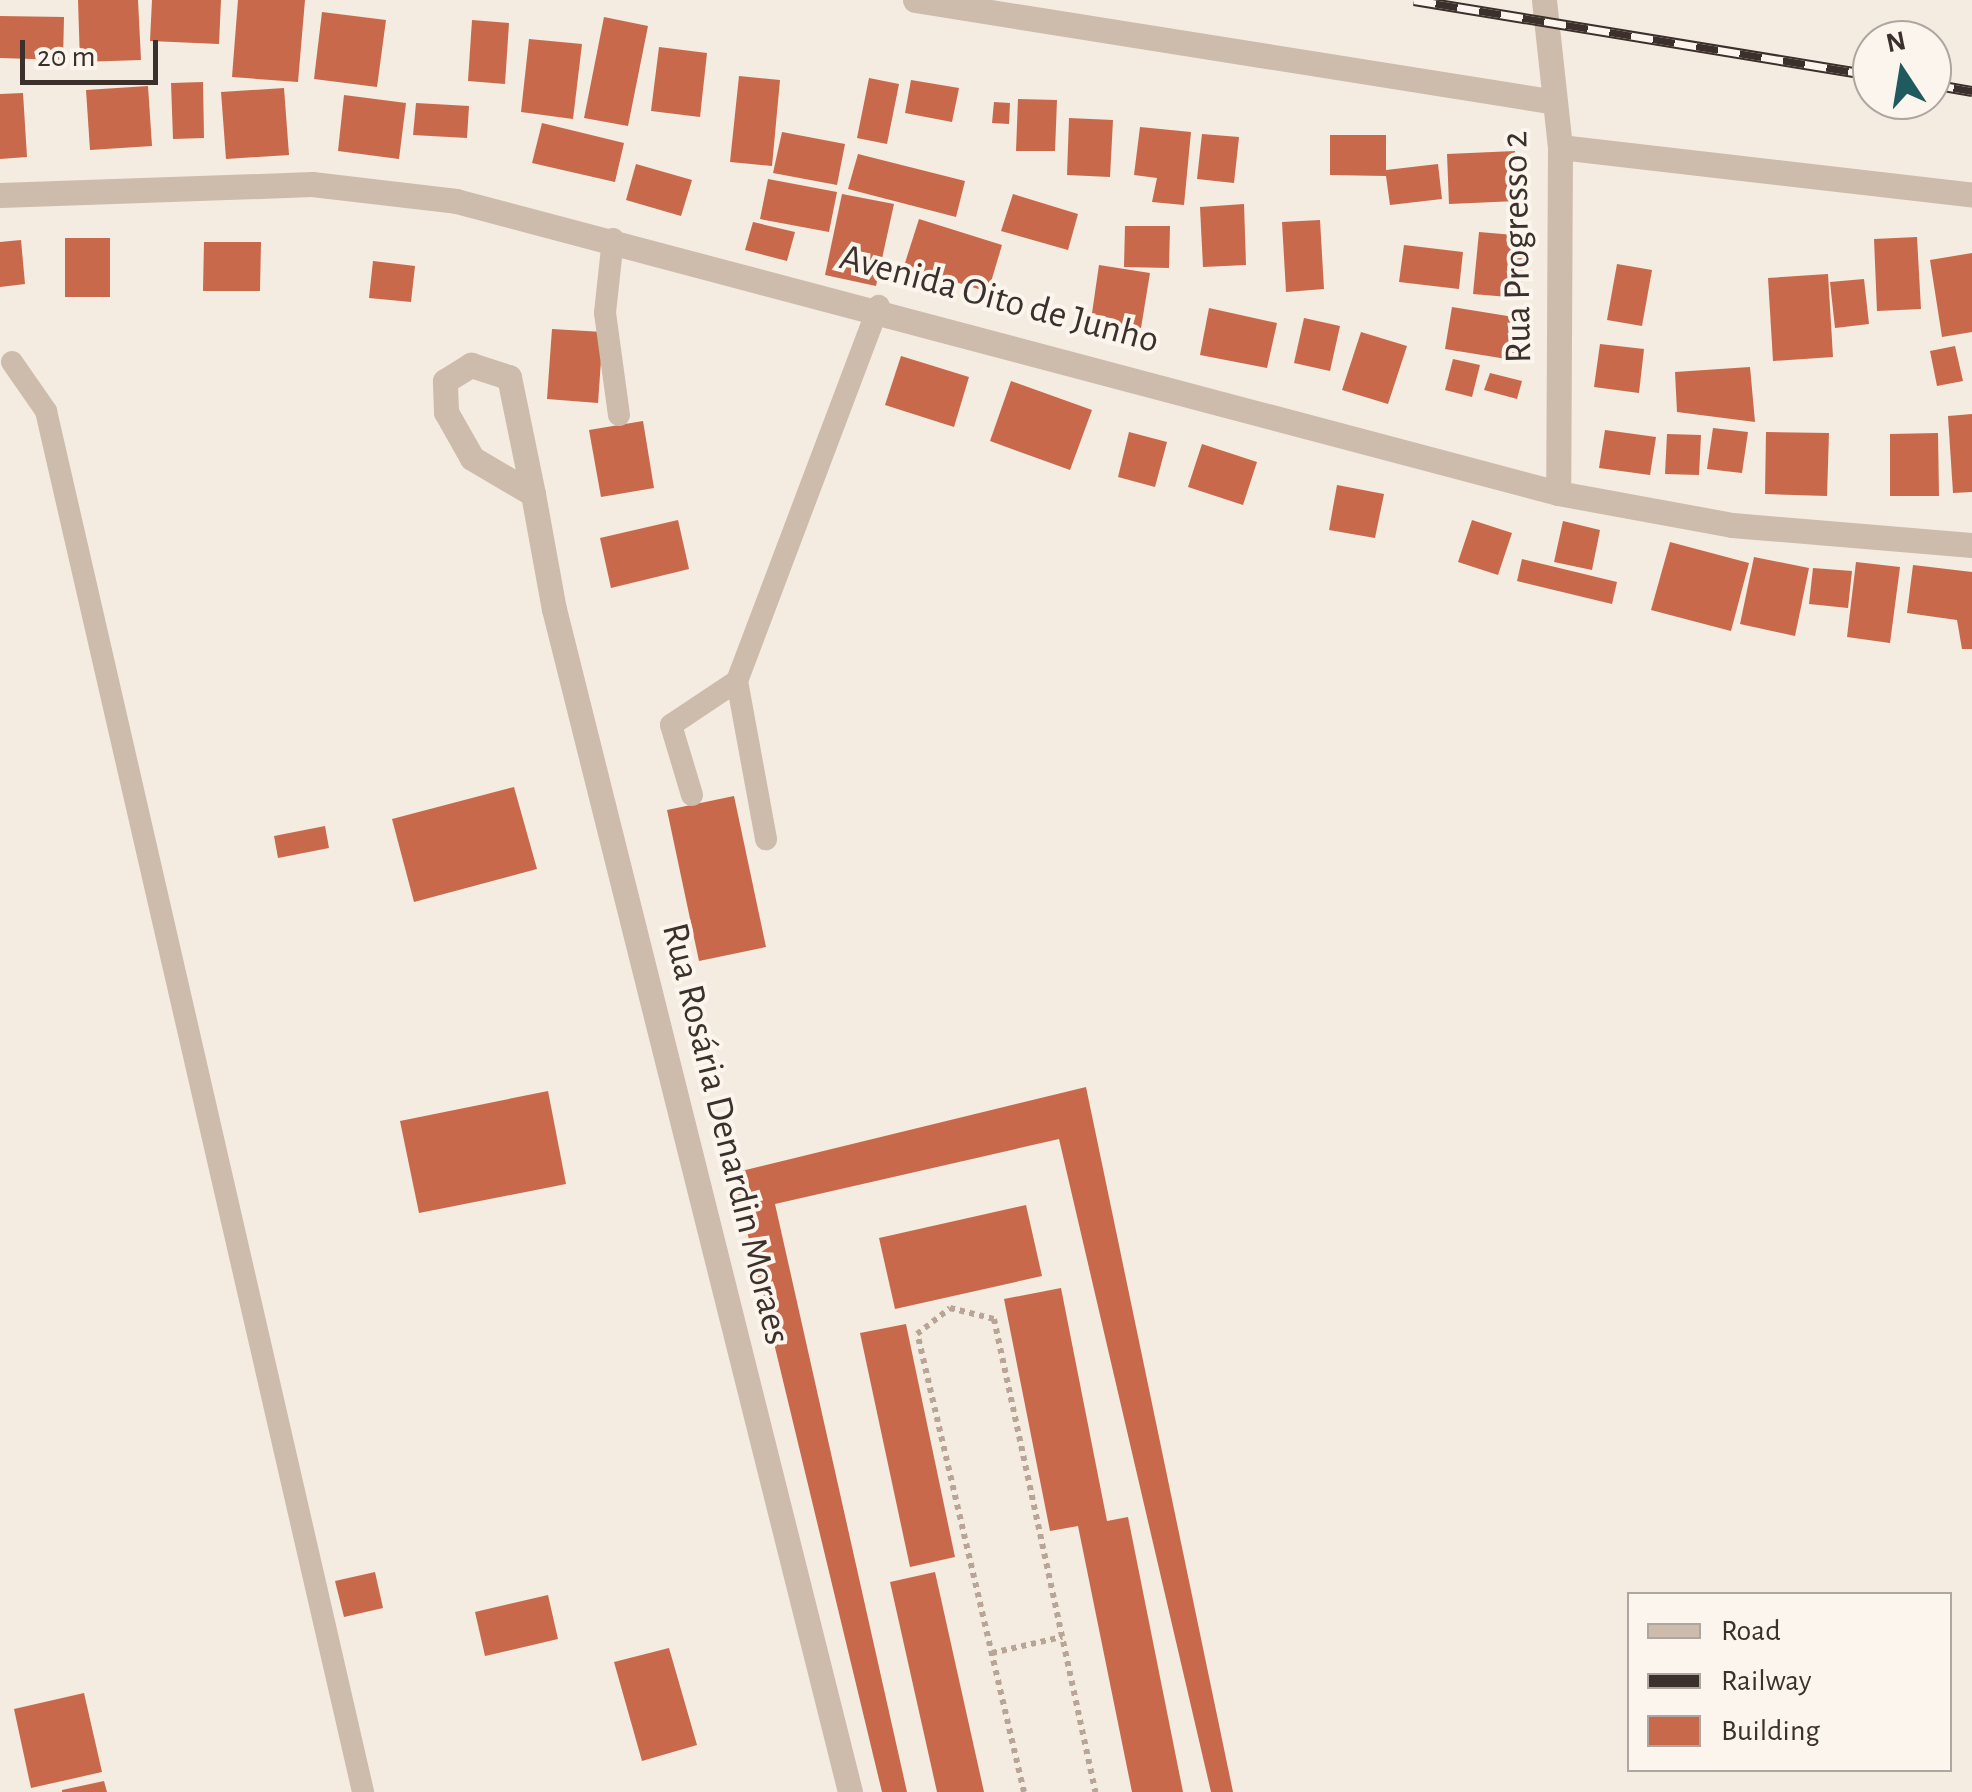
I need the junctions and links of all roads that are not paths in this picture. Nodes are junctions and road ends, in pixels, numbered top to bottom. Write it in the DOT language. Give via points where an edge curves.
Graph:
graph roads {
  1 [pos="915,0"];
  2 [pos="1544,0"];
  3 [pos="1550,101"];
  4 [pos="1560,148"];
  5 [pos="0,195"];
  6 [pos="1972,196"];
  7 [pos="613,239"];
  8 [pos="879,306"];
  9 [pos="12,362"];
  10 [pos="619,416"];
  11 [pos="533,494"];
  12 [pos="1558,494"];
  13 [pos="1972,546"];
  14 [pos="737,681"];
  15 [pos="692,795"];
  16 [pos="766,840"];
  17 [pos="363,1792"];
  18 [pos="850,1792"];
  1 -- 3 [label="street"];
  2 -- 3 [label="street, Rua Progresso 2"];
  3 -- 4 [label="street, Rua Progresso 2"];
  4 -- 6 [label="street"];
  4 -- 12 [label="street, Rua Progresso 2"];
  5 -- 7 [label="street, Avenida Oito de Junho" via="312,184 456,200"];
  7 -- 8 [label="street, Avenida Oito de Junho"];
  7 -- 10 [label="lane" via="605,313"];
  8 -- 12 [label="street, Avenida Oito de Junho"];
  8 -- 14 [label="lane"];
  9 -- 17 [label="lane" via="46,411"];
  11 -- 11 [label="street, Rua Rosária Denardin Moraes" via="508,377 471,365 445,381 446,412 472,458"];
  11 -- 18 [label="street, Rua Rosária Denardin Moraes" via="554,609"];
  12 -- 13 [label="street, Avenida Oito de Junho" via="1732,525"];
  14 -- 15 [label="lane" via="671,725"];
  14 -- 16 [label="lane"];
}
